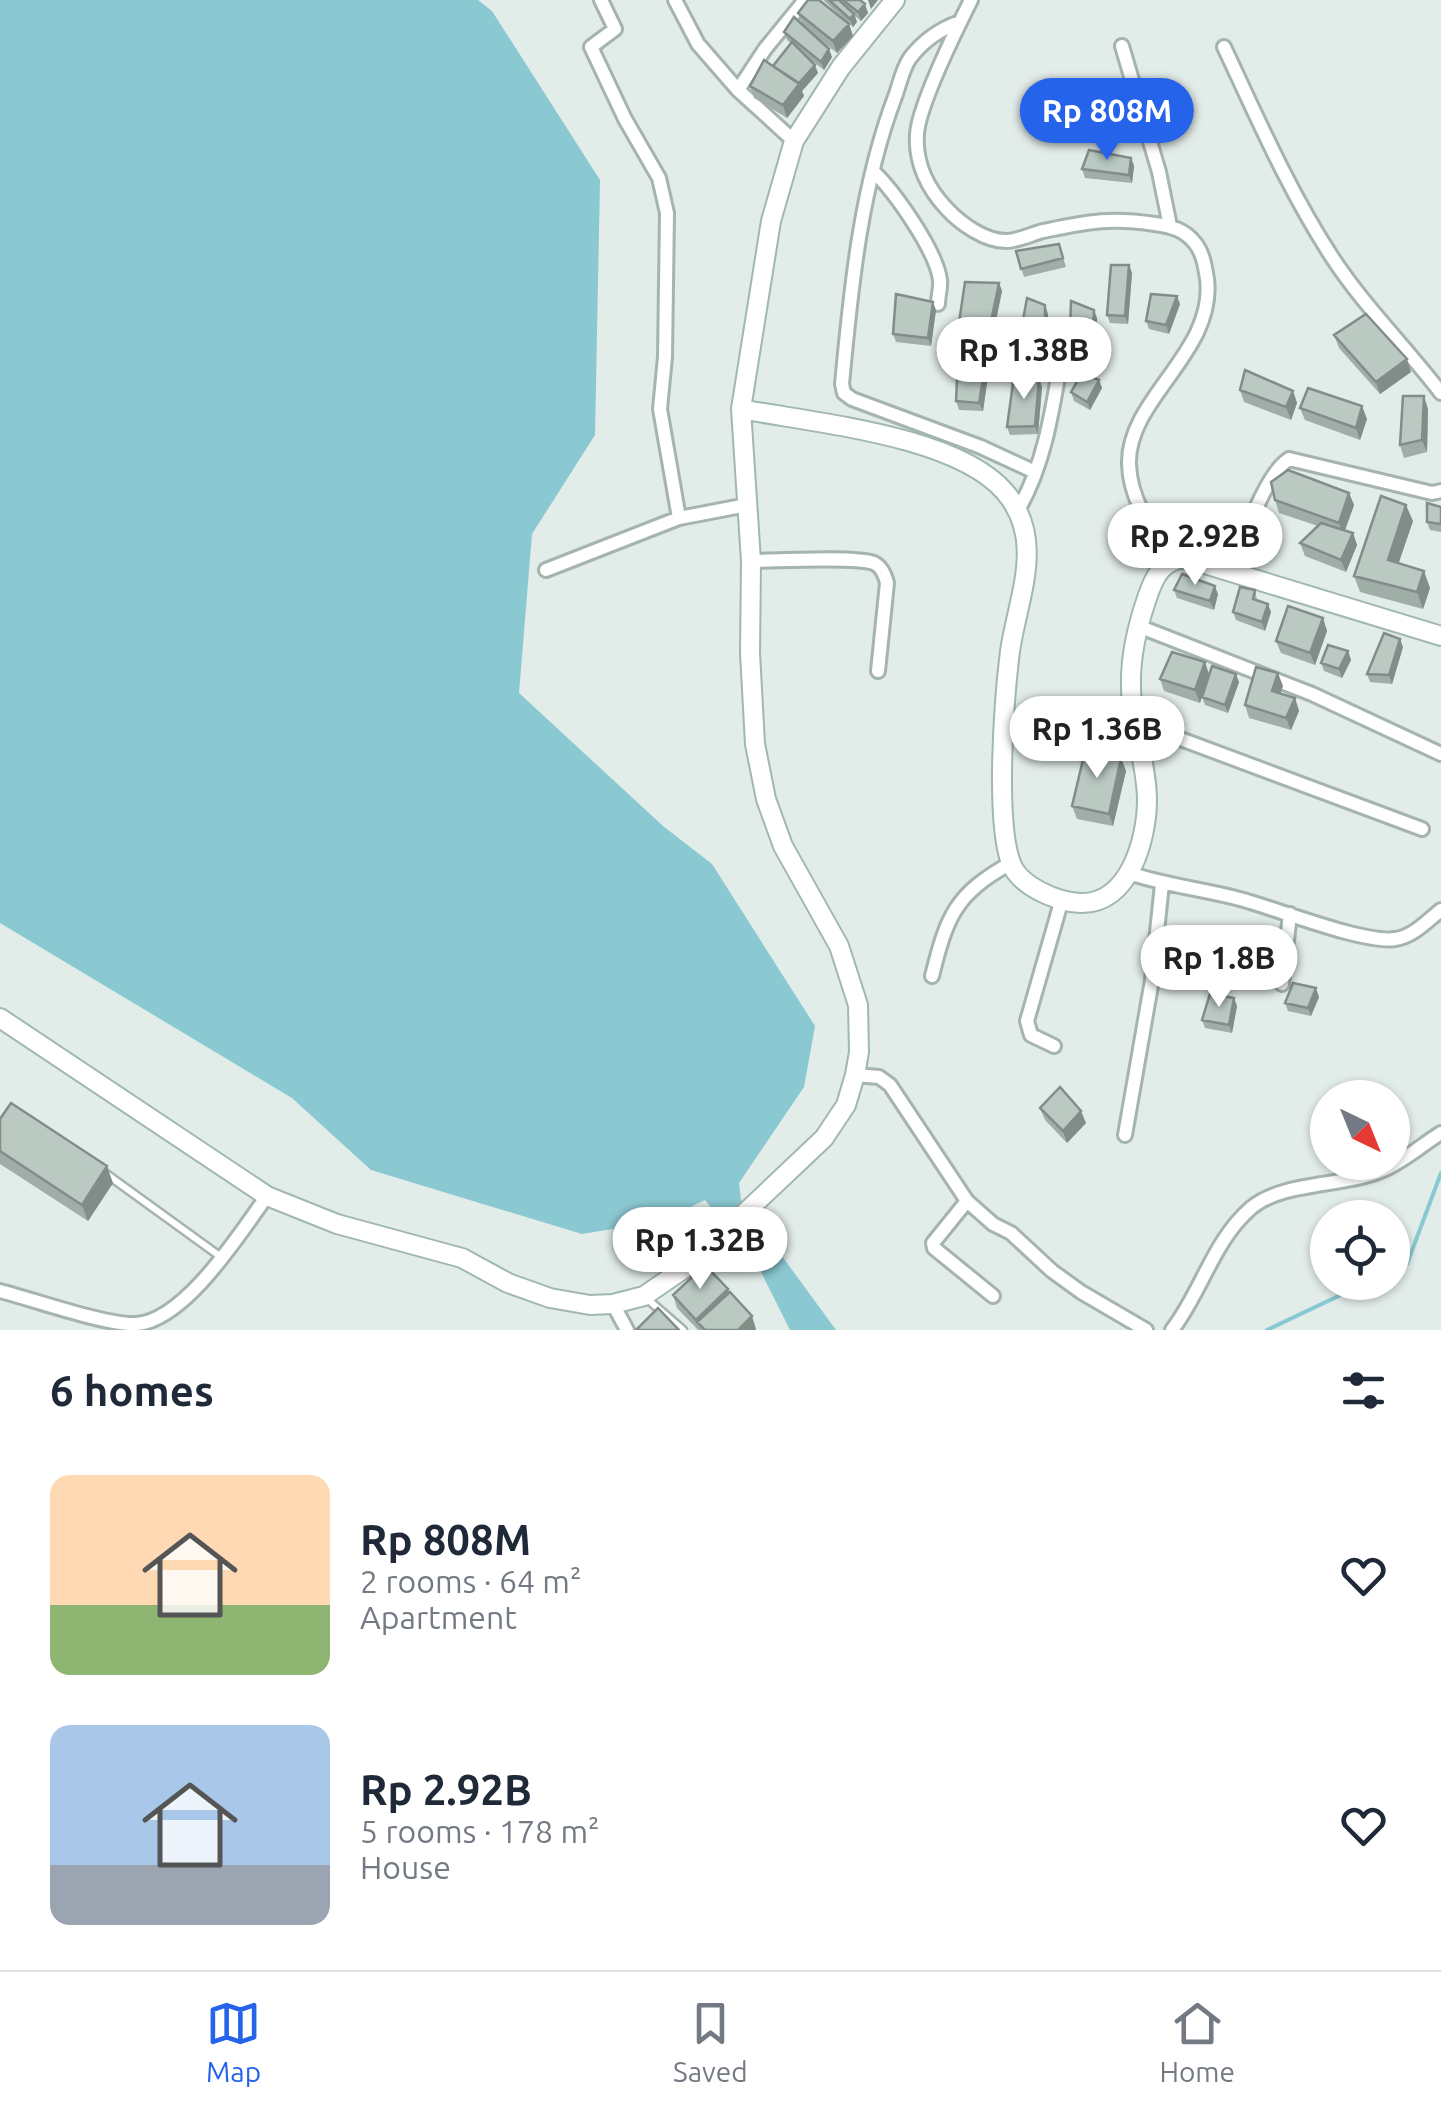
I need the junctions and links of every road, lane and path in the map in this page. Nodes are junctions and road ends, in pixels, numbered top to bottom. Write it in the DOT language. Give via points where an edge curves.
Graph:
graph roads {
  1 [pos="601,0"];
  2 [pos="675,0"];
  3 [pos="805,0"];
  4 [pos="894,0"];
  5 [pos="972,0"];
  6 [pos="960,22"];
  7 [pos="1122,46"];
  8 [pos="1224,47"];
  9 [pos="738,90"];
  10 [pos="794,141"];
  11 [pos="873,170"];
  12 [pos="1170,226"];
  13 [pos="938,304"];
  14 [pos="1064,342"];
  15 [pos="1441,394"];
  16 [pos="741,409"];
  17 [pos="1036,472"];
  18 [pos="1441,491"];
  19 [pos="748,504"];
  20 [pos="1018,510"];
  21 [pos="679,518"];
  22 [pos="1173,559"];
  23 [pos="750,561"];
  24 [pos="546,570"];
  25 [pos="1231,574"];
  26 [pos="1138,626"];
  27 [pos="1441,636"];
  28 [pos="878,671"];
  29 [pos="1135,722"];
  30 [pos="1441,754"];
  31 [pos="1422,829"];
  32 [pos="1011,863"];
  33 [pos="1130,873"];
  34 [pos="1162,884"];
  35 [pos="1062,900"];
  36 [pos="1441,910"];
  37 [pos="1290,914"];
  38 [pos="932,976"];
  39 [pos="1282,984"];
  40 [pos="0,1018"];
  41 [pos="1054,1046"];
  42 [pos="855,1075"];
  43 [pos="1441,1132"];
  44 [pos="1125,1135"];
  45 [pos="98,1169"];
  46 [pos="267,1196"];
  47 [pos="966,1201"];
  48 [pos="221,1257"];
  49 [pos="0,1291"];
  50 [pos="644,1296"];
  51 [pos="993,1296"];
  52 [pos="613,1304"];
  53 [pos="627,1330"];
  54 [pos="683,1330"];
  55 [pos="1146,1330"];
  56 [pos="1172,1330"];
  1 -- 21 [label="street" via="614,29 591,47 659,178 667,213 660,409"];
  2 -- 9 [label="street" via="698,44"];
  3 -- 9 [label="street"];
  4 -- 10 [label="street"];
  5 -- 6 [label="street"];
  6 -- 11 [label="street" via="943,28 908,60"];
  6 -- 12 [label="street" via="917,134 928,186 958,222 1006,241 1114,218"];
  7 -- 12 [label="street"];
  8 -- 15 [label="street" via="1330,254"];
  9 -- 10 [label="street"];
  10 -- 16 [label="street" via="771,221"];
  11 -- 13 [label="street" via="920,234 940,278"];
  11 -- 17 [label="street" via="846,336 844,393"];
  12 -- 22 [label="street" via="1195,242 1204,259 1207,307 1133,435 1129,464 1141,512"];
  14 -- 17 [label="street"];
  16 -- 19 [label="street"];
  16 -- 20 [label="street" via="962,458 1003,489"];
  17 -- 20 [label="street"];
  18 -- 25 [label="street" via="1289,459 1265,494"];
  19 -- 21 [label="street"];
  19 -- 23 [label="street"];
  20 -- 32 [label="street" via="1027,572 1010,649 1005,718"];
  21 -- 24 [label="street"];
  22 -- 25 [label="street"];
  22 -- 26 [label="street" via="1162,567"];
  23 -- 28 [label="street" via="874,563 888,583"];
  23 -- 42 [label="street" via="756,744 766,798 783,846 840,946 858,1005"];
  25 -- 27 [label="street"];
  26 -- 29 [label="street" via="1131,664"];
  26 -- 30 [label="street" via="1312,694"];
  29 -- 31 [label="street"];
  29 -- 33 [label="street" via="1147,799"];
  32 -- 35 [label="street" via="1042,892"];
  32 -- 38 [label="street" via="962,899 942,936"];
  33 -- 34 [label="street"];
  33 -- 35 [label="street" via="1100,900"];
  34 -- 37 [label="street"];
  34 -- 44 [label="street"];
  35 -- 41 [label="street" via="1027,1022 1031,1034"];
  36 -- 37 [label="street" via="1394,940"];
  37 -- 39 [label="street"];
  40 -- 46 [label="street"];
  42 -- 47 [label="street" via="890,1084"];
  42 -- 50 [label="street" via="846,1105 824,1138 692,1263"];
  43 -- 56 [label="street" via="1383,1170 1276,1193 1254,1206 1218,1248"];
  45 -- 48 [label="lane"];
  46 -- 48 [label="street"];
  46 -- 52 [label="street" via="338,1224 462,1258 550,1298"];
  47 -- 51 [label="street" via="934,1248"];
  47 -- 55 [label="street" via="1081,1292"];
  48 -- 49 [label="street" via="179,1302 137,1324"];
  50 -- 52 [label="street"];
  50 -- 54 [label="lane"];
  52 -- 53 [label="street"];
}
